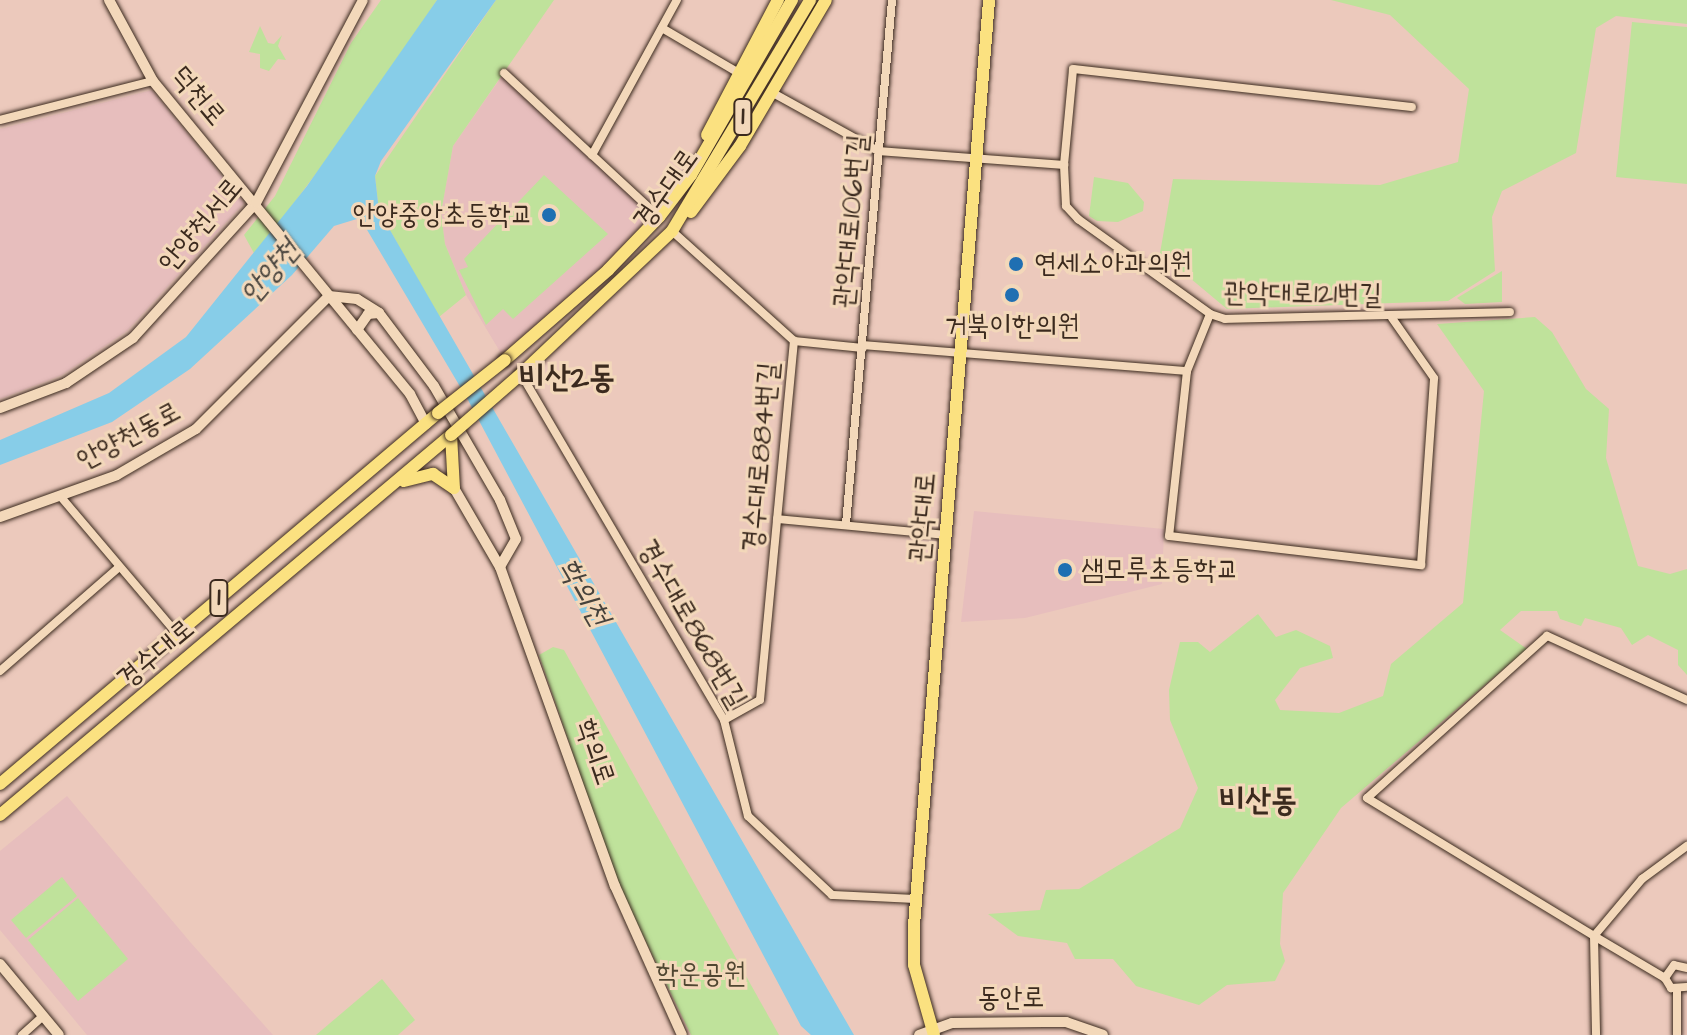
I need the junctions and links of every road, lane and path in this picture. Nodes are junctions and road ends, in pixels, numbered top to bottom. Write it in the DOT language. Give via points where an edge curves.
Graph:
graph roads {
  1 [pos="109,0"];
  2 [pos="363,0"];
  3 [pos="677,0"];
  4 [pos="778,0"];
  5 [pos="792,0"];
  6 [pos="810,0"];
  7 [pos="826,0"];
  8 [pos="892,0"];
  9 [pos="989,0"];
  10 [pos="662,28"];
  11 [pos="737,72"];
  12 [pos="504,73"];
  13 [pos="153,81"];
  14 [pos="773,93"];
  15 [pos="1412,107"];
  16 [pos="0,120"];
  17 [pos="878,151"];
  18 [pos="592,155"];
  19 [pos="977,160"];
  20 [pos="1064,165"];
  21 [pos="691,175"];
  22 [pos="256,203"];
  23 [pos="659,217"];
  24 [pos="672,231"];
  25 [pos="329,296"];
  26 [pos="1510,312"];
  27 [pos="379,313"];
  28 [pos="1210,314"];
  29 [pos="1392,318"];
  30 [pos="357,330"];
  31 [pos="794,341"];
  32 [pos="863,346"];
  33 [pos="962,354"];
  34 [pos="1187,371"];
  35 [pos="521,374"];
  36 [pos="0,408"];
  37 [pos="426,424"];
  38 [pos="451,435"];
  39 [pos="397,483"];
  40 [pos="454,488"];
  41 [pos="61,497"];
  42 [pos="0,517"];
  43 [pos="777,519"];
  44 [pos="846,524"];
  45 [pos="945,535"];
  46 [pos="500,567"];
  47 [pos="118,568"];
  48 [pos="177,634"];
  49 [pos="0,671"];
  50 [pos="1687,700"];
  51 [pos="724,720"];
  52 [pos="0,782"];
  53 [pos="0,815"];
  54 [pos="1687,846"];
  55 [pos="916,899"];
  56 [pos="1594,936"];
  57 [pos="0,964"];
  58 [pos="1687,968"];
  59 [pos="1665,978"];
  60 [pos="1687,987"];
  61 [pos="1677,990"];
  62 [pos="43,1016"];
  63 [pos="933,1032"];
  64 [pos="22,1035"];
  65 [pos="59,1035"];
  66 [pos="682,1035"];
  67 [pos="919,1035"];
  68 [pos="1103,1035"];
  69 [pos="1596,1035"];
  70 [pos="1677,1035"];
  1 -- 13 [label="street, 덕천로"];
  2 -- 22 [label="street, 안양천서로"];
  3 -- 10 [label="street"];
  4 -- 11 [label="main road"];
  5 -- 21 [label="main road, 경수대로 / 1"];
  6 -- 24 [label="main road, 경수대로 / 1"];
  7 -- 14 [label="main road"];
  8 -- 17 [label="street, 관악대로106번길"];
  9 -- 19 [label="main road, 관악대로"];
  10 -- 11 [label="street"];
  10 -- 18 [label="street"];
  11 -- 21 [label="main road"];
  12 -- 18 [label="street"];
  13 -- 16 [label="street"];
  13 -- 22 [label="street, 덕천로"];
  14 -- 17 [label="street"];
  14 -- 24 [label="main road" via="705,197"];
  15 -- 20 [label="street, 관악대로121번길" via="1073,69"];
  17 -- 19 [label="street"];
  17 -- 32 [label="street, 관악대로106번길"];
  18 -- 23 [label="street"];
  19 -- 20 [label="street"];
  19 -- 33 [label="main road, 관악대로"];
  20 -- 28 [label="street, 관악대로121번길" via="1066,206 1078,219"];
  21 -- 23 [label="main road, 경수대로 / 1"];
  22 -- 25 [label="street, 덕천로"];
  22 -- 36 [label="street, 안양천서로" via="133,338 66,383"];
  23 -- 37 [label="main road, 경수대로 / 1, bridge" via="505,360"];
  24 -- 31 [label="street, 경수대로884번길"];
  24 -- 35 [label="main road, 경수대로 / 1"];
  25 -- 27 [label="street" via="357,299"];
  25 -- 30 [label="street"];
  25 -- 41 [label="street, 안양천동로" via="196,429 117,475"];
  26 -- 29 [label="street, 관악대로121번길"];
  27 -- 30 [label="street" via="368,314"];
  27 -- 46 [label="street" via="434,386 500,500 516,539"];
  28 -- 29 [label="street, 관악대로121번길" via="1225,319"];
  28 -- 34 [label="street"];
  29 -- 34 [label="street" via="1434,378 1421,565 1169,536"];
  30 -- 37 [label="street" via="410,394"];
  31 -- 32 [label="street"];
  31 -- 43 [label="street, 경수대로884번길"];
  32 -- 33 [label="street, 관악대로106번길"];
  32 -- 44 [label="street"];
  33 -- 34 [label="street, 관악대로106번길"];
  33 -- 45 [label="main road, 관악대로"];
  35 -- 38 [label="main road, 1, bridge"];
  35 -- 51 [label="street, 경수대로868번길"];
  37 -- 48 [label="main road, 경수대로 / 1"];
  38 -- 39 [label="main road, 경수대로 / 1"];
  38 -- 40 [label="main road"];
  39 -- 40 [label="main road" via="433,474"];
  39 -- 53 [label="main road, 경수대로 / 1"];
  40 -- 46 [label="street, 학의로"];
  41 -- 42 [label="street, 안양천동로"];
  41 -- 47 [label="street"];
  43 -- 44 [label="street"];
  43 -- 51 [label="street, 경수대로884번길" via="760,700"];
  44 -- 45 [label="street"];
  45 -- 55 [label="main road, 관악대로"];
  46 -- 66 [label="street, 학의로" via="615,886"];
  47 -- 48 [label="street"];
  47 -- 49 [label="street"];
  48 -- 52 [label="main road, 경수대로 / 1"];
  50 -- 56 [label="street" via="1547,636 1367,798"];
  51 -- 55 [label="street, 경수대로868번길" via="748,816 832,895"];
  54 -- 56 [label="street" via="1642,879"];
  55 -- 63 [label="main road, 관악대로" via="914,965"];
  56 -- 59 [label="street"];
  56 -- 69 [label="street"];
  57 -- 62 [label="street"];
  58 -- 59 [label="street" via="1674,965"];
  59 -- 61 [label="street"];
  60 -- 61 [label="street"];
  61 -- 70 [label="street"];
  62 -- 64 [label="street"];
  62 -- 65 [label="street"];
  63 -- 67 [label="street, 동안로"];
  63 -- 68 [label="street, 동안로" via="952,1023 1066,1022"];
}
